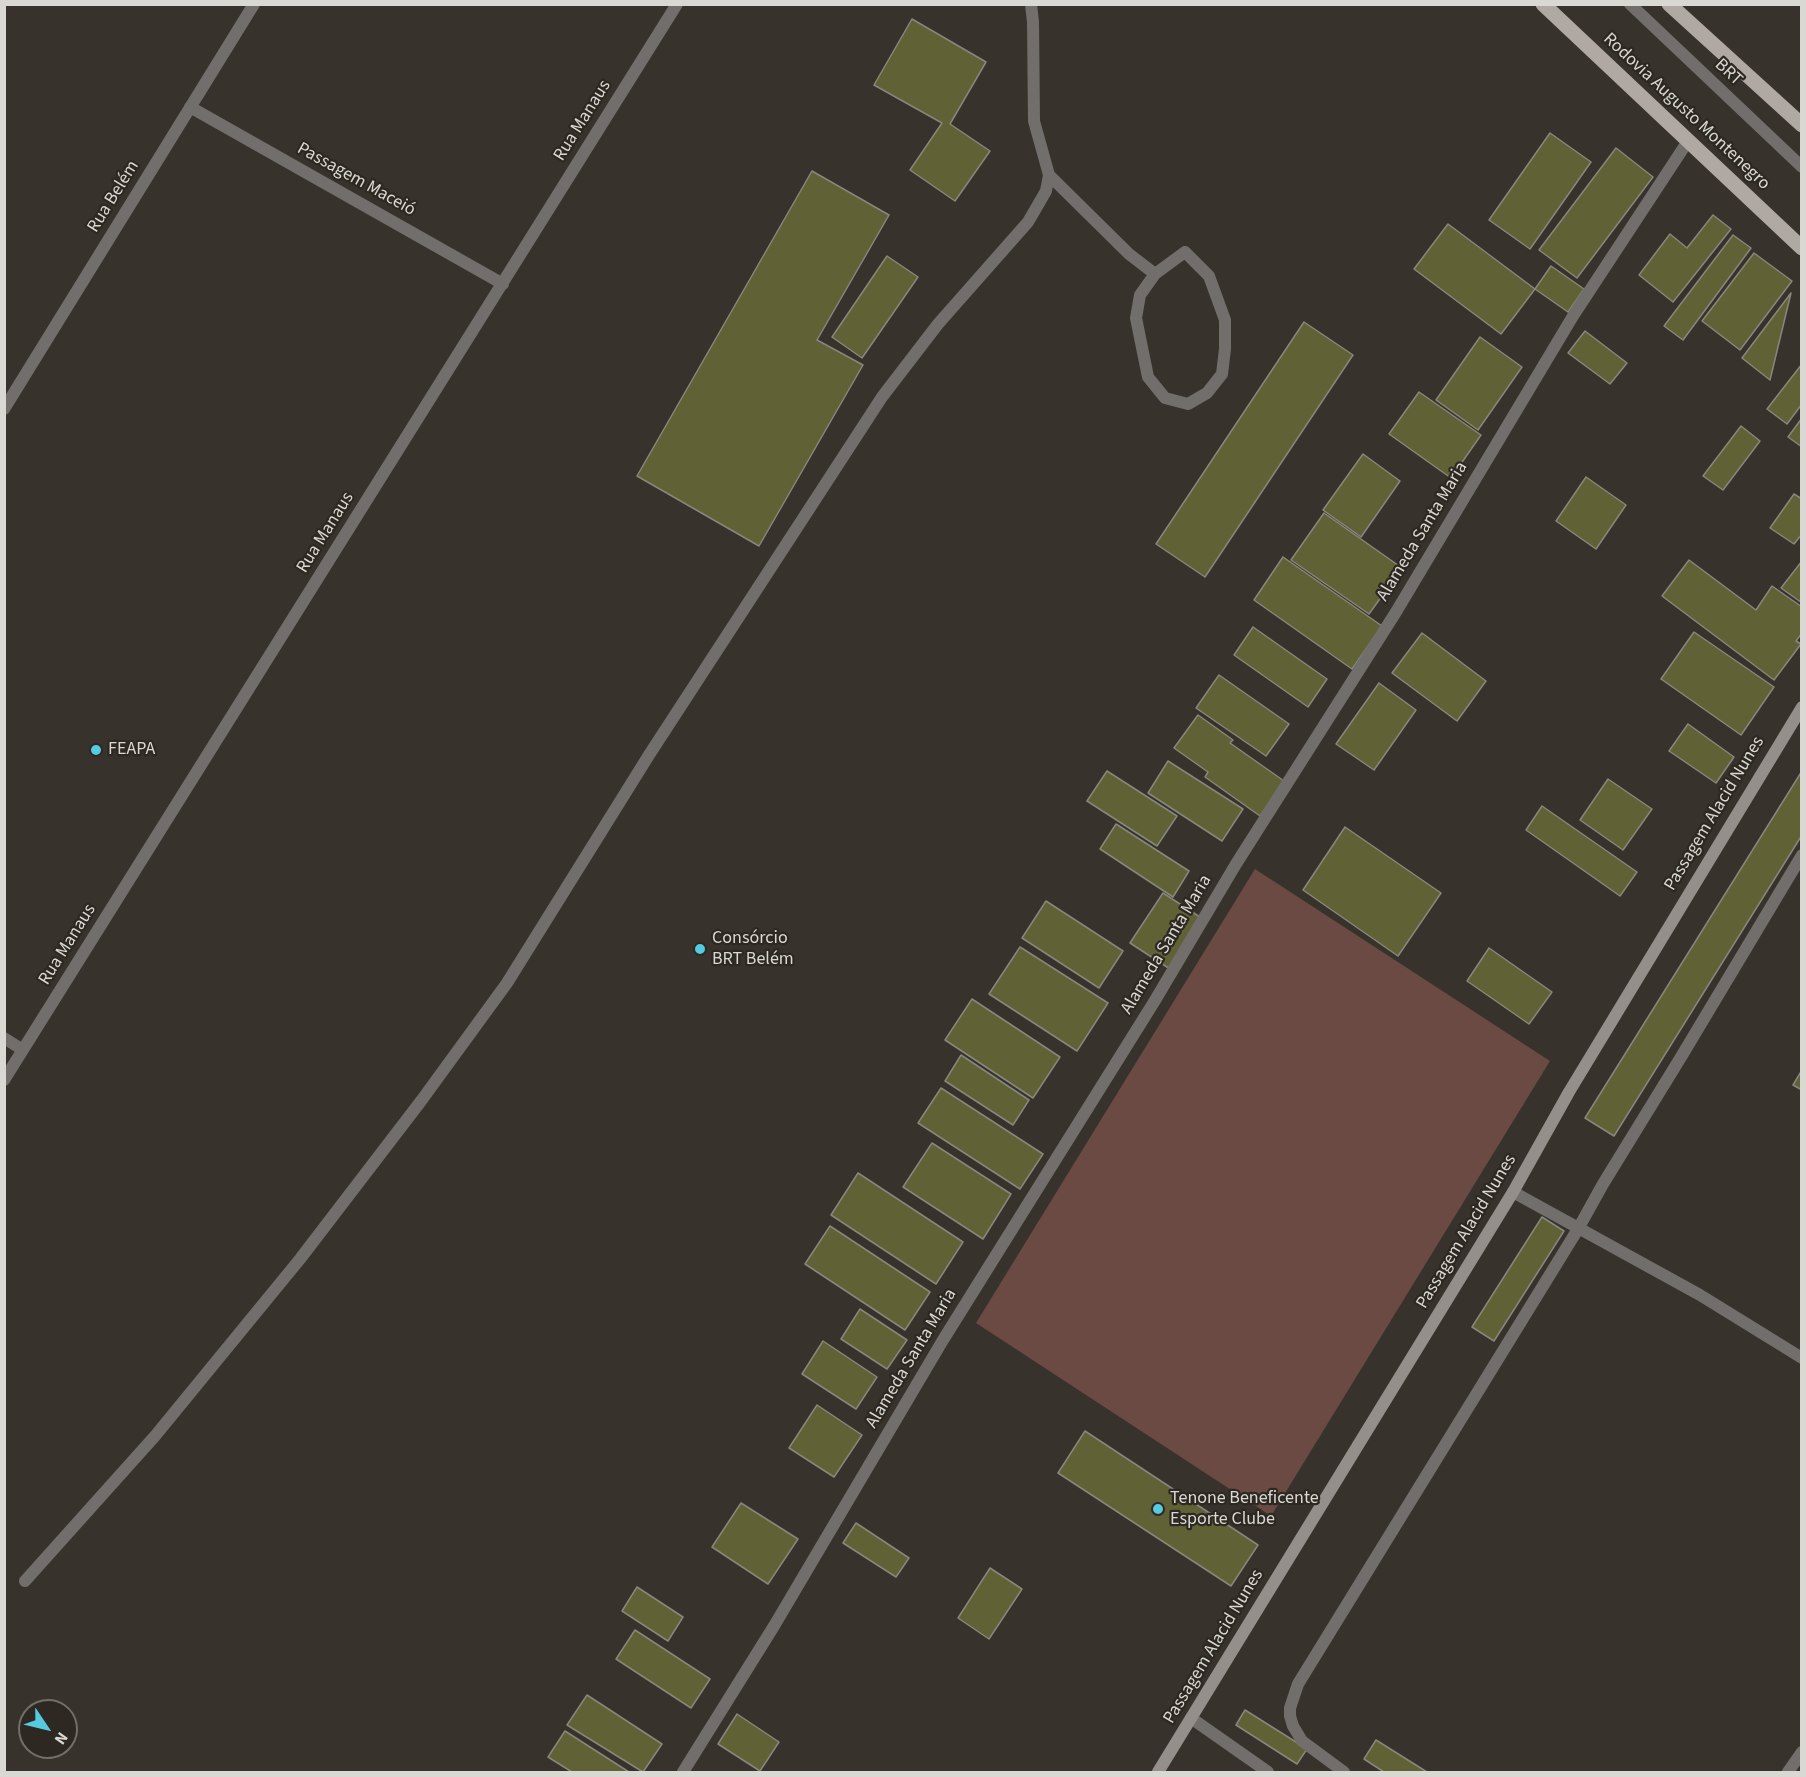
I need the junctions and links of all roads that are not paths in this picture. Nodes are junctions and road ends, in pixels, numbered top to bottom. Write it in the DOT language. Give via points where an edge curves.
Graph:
graph roads {
  1 [pos="254,4"];
  2 [pos="677,4"];
  3 [pos="1031,4"];
  4 [pos="1543,4"];
  5 [pos="1630,4"];
  6 [pos="1669,4"];
  7 [pos="190,107"];
  8 [pos="1802,125"];
  9 [pos="1688,141"];
  10 [pos="1802,167"];
  11 [pos="1048,175"];
  12 [pos="1802,248"];
  13 [pos="1155,274"];
  14 [pos="503,284"];
  15 [pos="4,409"];
  16 [pos="1802,707"];
  17 [pos="1802,855"];
  18 [pos="4,1038"];
  19 [pos="23,1050"];
  20 [pos="4,1080"];
  21 [pos="1513,1192"];
  22 [pos="1578,1229"];
  23 [pos="1802,1358"];
  24 [pos="25,1581"];
  25 [pos="1191,1718"];
  26 [pos="1802,1752"];
  27 [pos="683,1773"];
  28 [pos="1158,1773"];
  29 [pos="1268,1773"];
  30 [pos="1344,1773"];
  31 [pos="1788,1773"];
  1 -- 7 [label="street, Rua Belém"];
  2 -- 14 [label="street, Rua Manaus"];
  3 -- 11 [label="street" via="1034,121"];
  4 -- 9 [label="main road, Rodovia Augusto Montenegro"];
  5 -- 10 [label="street, BRT"];
  6 -- 8 [label="main road"];
  7 -- 14 [label="street, Passagem Maceió"];
  7 -- 15 [label="street, Rua Belém"];
  9 -- 12 [label="main road, Rodovia Augusto Montenegro"];
  9 -- 27 [label="street, Alameda Santa Maria" via="1574,316 1396,612 1236,864"];
  11 -- 13 [label="street"];
  11 -- 24 [label="street" via="1046,191 1022,231 938,324 882,397 649,755 507,983 428,1092 300,1259 155,1436"];
  13 -- 13 [label="street" via="1185,252 1209,276 1225,320 1222,374 1207,393 1188,404 1165,398 1148,376 1136,318 1140,296"];
  14 -- 19 [label="street, Rua Manaus"];
  16 -- 21 [label="main road, Passagem Alacid Nunes" via="1569,1092"];
  17 -- 22 [label="street"];
  18 -- 19 [label="street"];
  19 -- 20 [label="street, Rua Manaus"];
  21 -- 22 [label="street"];
  21 -- 25 [label="main road, Passagem Alacid Nunes"];
  22 -- 23 [label="street" via="1700,1295"];
  22 -- 30 [label="street" via="1298,1684 1290,1708 1293,1726 1302,1741"];
  25 -- 28 [label="main road, Passagem Alacid Nunes"];
  25 -- 29 [label="street"];
  26 -- 31 [label="street"];
}
